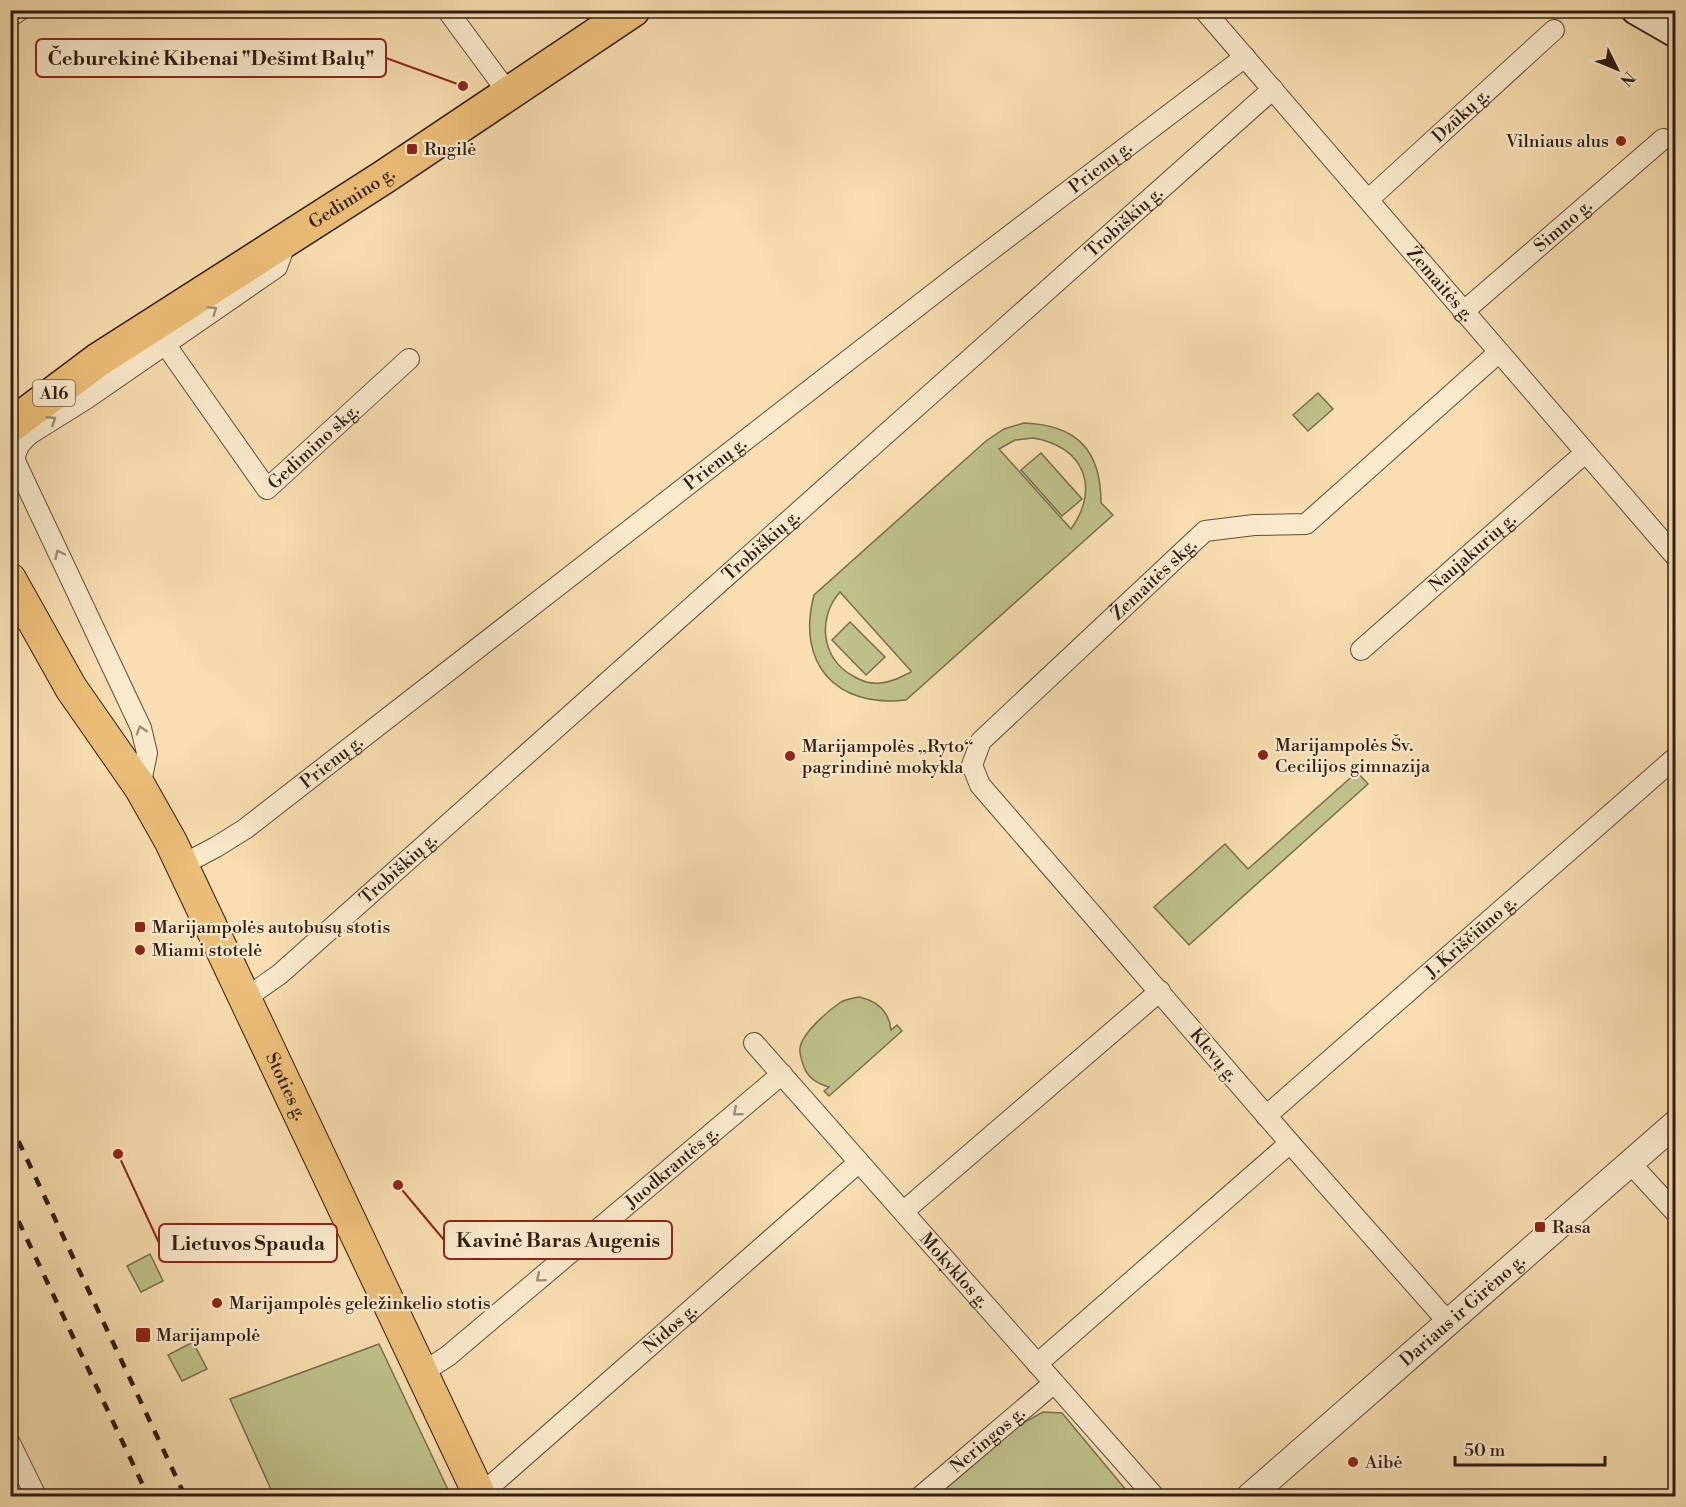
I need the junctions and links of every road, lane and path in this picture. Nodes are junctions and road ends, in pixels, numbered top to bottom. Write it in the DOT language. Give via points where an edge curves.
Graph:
graph roads {
  1 [pos="20,10"];
  2 [pos="447,10"];
  3 [pos="633,10"];
  4 [pos="1204,10"];
  5 [pos="1636,10"];
  6 [pos="10,17"];
  7 [pos="1554,30"];
  8 [pos="1676,33"];
  9 [pos="1245,57"];
  10 [pos="1273,89"];
  11 [pos="508,94"];
  12 [pos="1663,139"];
  13 [pos="1369,199"];
  14 [pos="287,239"];
  15 [pos="1463,312"];
  16 [pos="165,344"];
  17 [pos="1498,353"];
  18 [pos="409,358"];
  19 [pos="98,360"];
  20 [pos="10,405"];
  21 [pos="10,426"];
  22 [pos="1585,453"];
  23 [pos="1676,557"];
  24 [pos="10,579"];
  25 [pos="10,616"];
  26 [pos="22,634"];
  27 [pos="1361,650"];
  28 [pos="71,688"];
  29 [pos="1676,757"];
  30 [pos="980,785"];
  31 [pos="140,788"];
  32 [pos="182,865"];
  33 [pos="1160,992"];
  34 [pos="246,998"];
  35 [pos="754,1043"];
  36 [pos="782,1074"];
  37 [pos="1266,1116"];
  38 [pos="1676,1123"];
  39 [pos="1290,1143"];
  40 [pos="859,1162"];
  41 [pos="1630,1163"];
  42 [pos="904,1211"];
  43 [pos="1676,1213"];
  44 [pos="1448,1322"];
  45 [pos="1037,1364"];
  46 [pos="420,1374"];
  47 [pos="1054,1383"];
  48 [pos="10,1443"];
  49 [pos="479,1496"];
  50 [pos="36,1497"];
  51 [pos="921,1497"];
  52 [pos="1154,1497"];
  53 [pos="1250,1497"];
  1 -- 6 [label="street"];
  2 -- 11 [label="street"];
  3 -- 11 [label="highway, Gedimino g. / A16"];
  4 -- 9 [label="street, Žemaitės g."];
  5 -- 8 [label="main road"];
  7 -- 13 [label="street, Dzūkų g."];
  9 -- 10 [label="street, Žemaitės g."];
  9 -- 32 [label="street, Prienų g." via="245,829"];
  10 -- 13 [label="street, Žemaitės g."];
  10 -- 34 [label="street, Trobiškių g." via="280,974"];
  11 -- 14 [label="highway, Gedimino g. / A16"];
  12 -- 15 [label="street, Simno g."];
  13 -- 15 [label="street, Žemaitės g."];
  16 -- 14 [label="street, one-way" via="277,267"];
  14 -- 19 [label="highway, Gedimino g. / A16"];
  15 -- 17 [label="street, Žemaitės g."];
  16 -- 18 [label="street, Gedimino skg." via="267,489"];
  31 -- 16 [label="street, one-way" via="147,753 141,728 15,454 30,434"];
  17 -- 22 [label="street, Žemaitės g."];
  17 -- 30 [label="street, Žemaitės skg." via="1306,524 1204,531 981,741 972,765"];
  19 -- 20 [label="highway, Gedimino g. / A16"];
  19 -- 21 [label="highway, Gedimino g. / A16"];
  22 -- 23 [label="street, Žemaitės g."];
  22 -- 27 [label="street, Naujakurių g."];
  24 -- 28 [label="main road, Stoties g."];
  25 -- 26 [label="main road, Stoties g."];
  26 -- 28 [label="main road, Stoties g."];
  28 -- 31 [label="main road, Stoties g."];
  29 -- 37 [label="street, J. Kriščiūno g."];
  30 -- 33 [label="street, Klevų g."];
  31 -- 32 [label="main road, Stoties g."];
  32 -- 34 [label="main road, Stoties g."];
  33 -- 37 [label="street, Klevų g."];
  33 -- 42 [label="street"];
  34 -- 46 [label="main road, Stoties g."];
  35 -- 36 [label="street, Mokyklos g."];
  36 -- 40 [label="street, Mokyklos g."];
  36 -- 46 [label="street, Juodkrantės g., one-way" via="448,1356"];
  37 -- 39 [label="street, Klevų g."];
  38 -- 41 [label="street, Dariaus ir Girėno g."];
  39 -- 44 [label="street, Klevų g."];
  39 -- 45 [label="street"];
  40 -- 42 [label="street, Mokyklos g."];
  40 -- 49 [label="street, Nidos g."];
  41 -- 43 [label="street"];
  41 -- 44 [label="street, Dariaus ir Girėno g."];
  42 -- 45 [label="street, Mokyklos g."];
  44 -- 53 [label="street, Dariaus ir Girėno g."];
  45 -- 47 [label="street, Mokyklos g."];
  46 -- 49 [label="main road, Stoties g."];
  47 -- 51 [label="street, Neringos g."];
  47 -- 52 [label="street, Mokyklos g."];
  48 -- 50 [label="street"];
}
